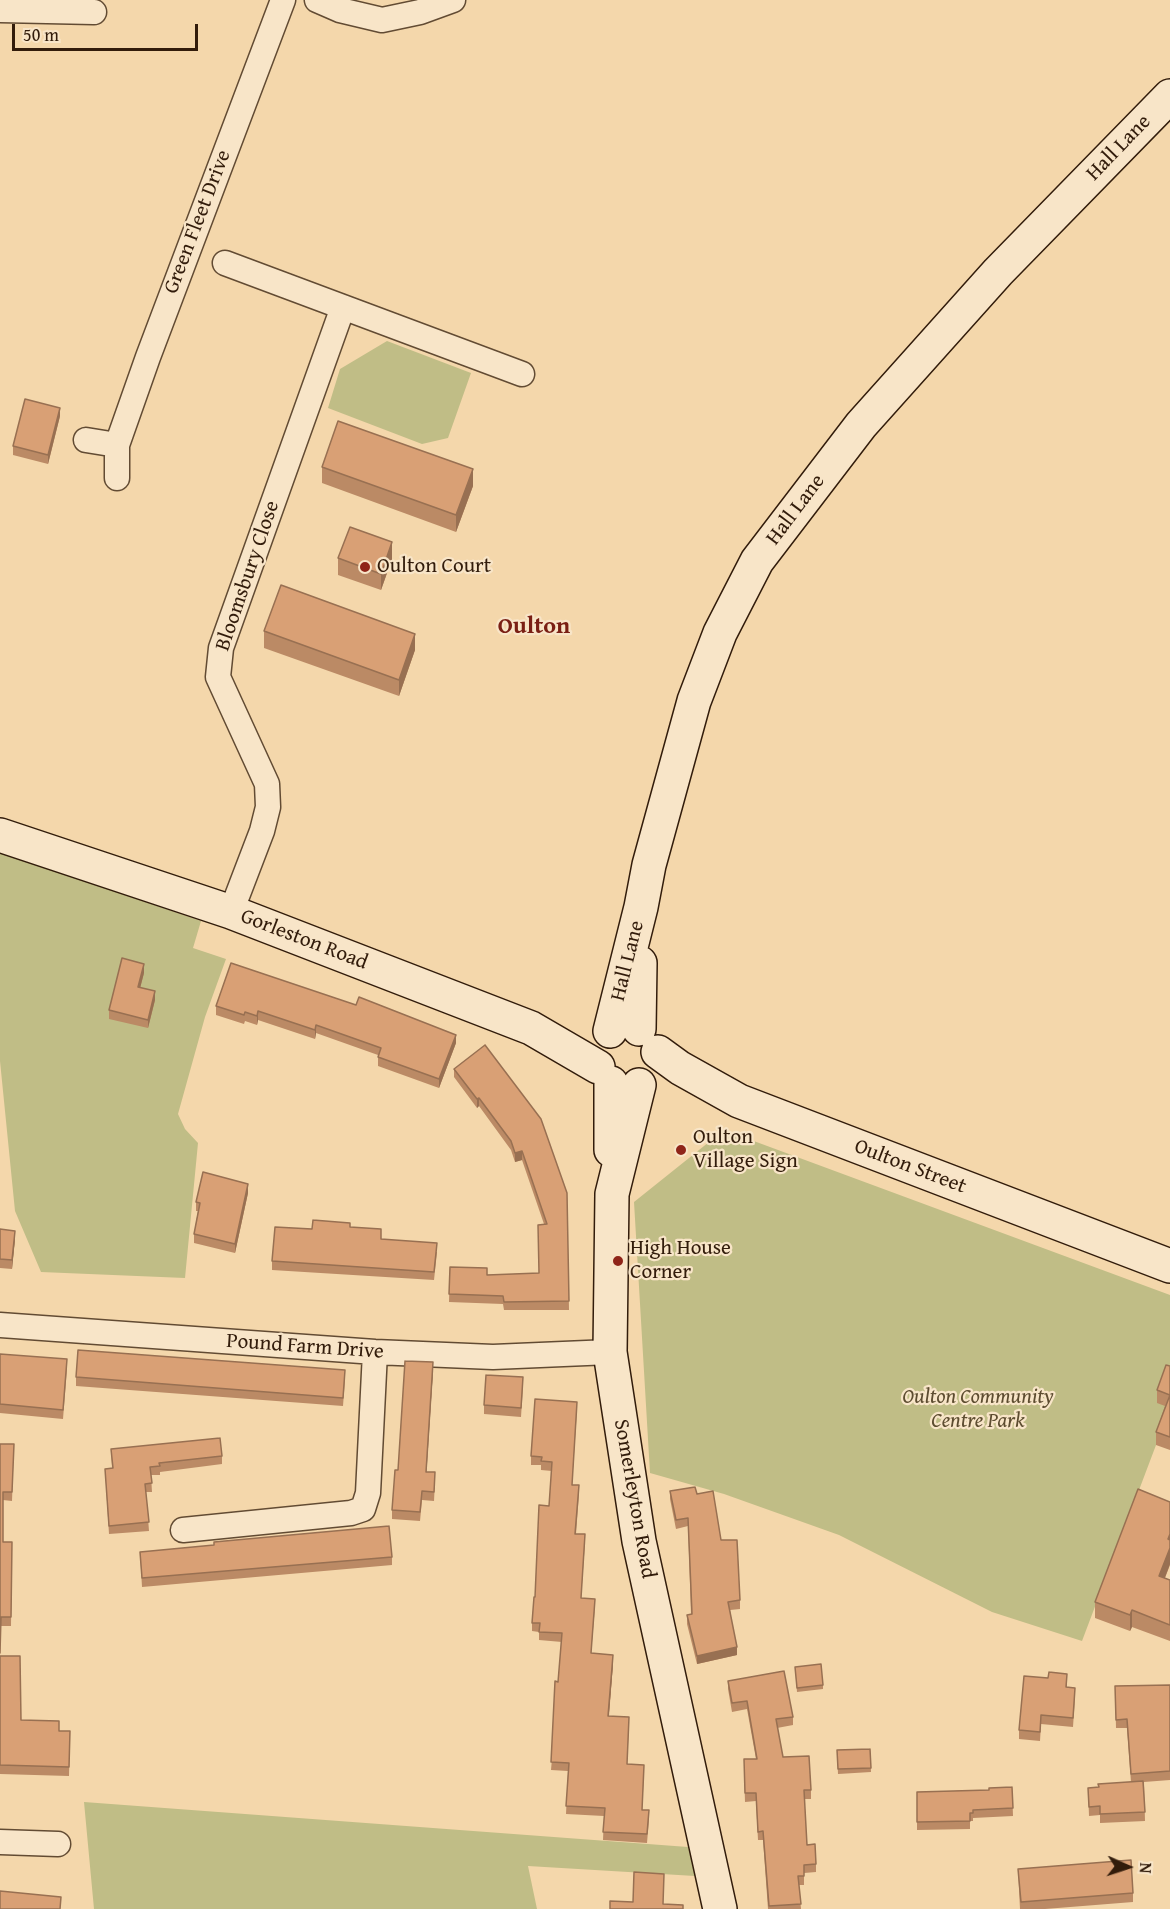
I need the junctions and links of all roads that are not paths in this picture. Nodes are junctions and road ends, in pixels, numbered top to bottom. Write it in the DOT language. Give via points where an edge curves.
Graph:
graph roads {
  1 [pos="283,0"];
  2 [pos="317,0"];
  3 [pos="453,0"];
  4 [pos="0,10"];
  5 [pos="94,12"];
  6 [pos="1170,96"];
  7 [pos="225,263"];
  8 [pos="344,307"];
  9 [pos="522,374"];
  10 [pos="86,440"];
  11 [pos="117,445"];
  12 [pos="117,478"];
  13 [pos="0,834"];
  14 [pos="231,912"];
  15 [pos="626,1058"];
  16 [pos="1170,1266"];
  17 [pos="0,1325"];
  18 [pos="375,1352"];
  19 [pos="610,1352"];
  20 [pos="183,1530"];
  21 [pos="0,1842"];
  22 [pos="58,1844"];
  23 [pos="720,1909"];
  1 -- 11 [label="street, Green Fleet Drive"];
  2 -- 3 [label="street" via="382,20"];
  4 -- 5 [label="street"];
  6 -- 15 [label="main road, Hall Lane" via="998,272 861,425 757,561 720,633 694,701 649,865"];
  7 -- 8 [label="street"];
  8 -- 9 [label="street"];
  8 -- 14 [label="street, Bloomsbury Close" via="221,648 218,677 267,784 268,807"];
  10 -- 11 [label="street"];
  11 -- 12 [label="street, Green Fleet Drive"];
  13 -- 14 [label="main road, Gorleston Road"];
  14 -- 15 [label="main road, Gorleston Road" via="531,1028"];
  15 -- 16 [label="main road, Oulton Street"];
  15 -- 19 [label="main road, Somerleyton Road" via="612,1194"];
  17 -- 18 [label="street, Pound Farm Drive"];
  18 -- 19 [label="street, Pound Farm Drive" via="493,1357"];
  18 -- 20 [label="street" via="368,1493 363,1509"];
  19 -- 23 [label="main road, Somerleyton Road" via="639,1540"];
  21 -- 22 [label="street"];
}
